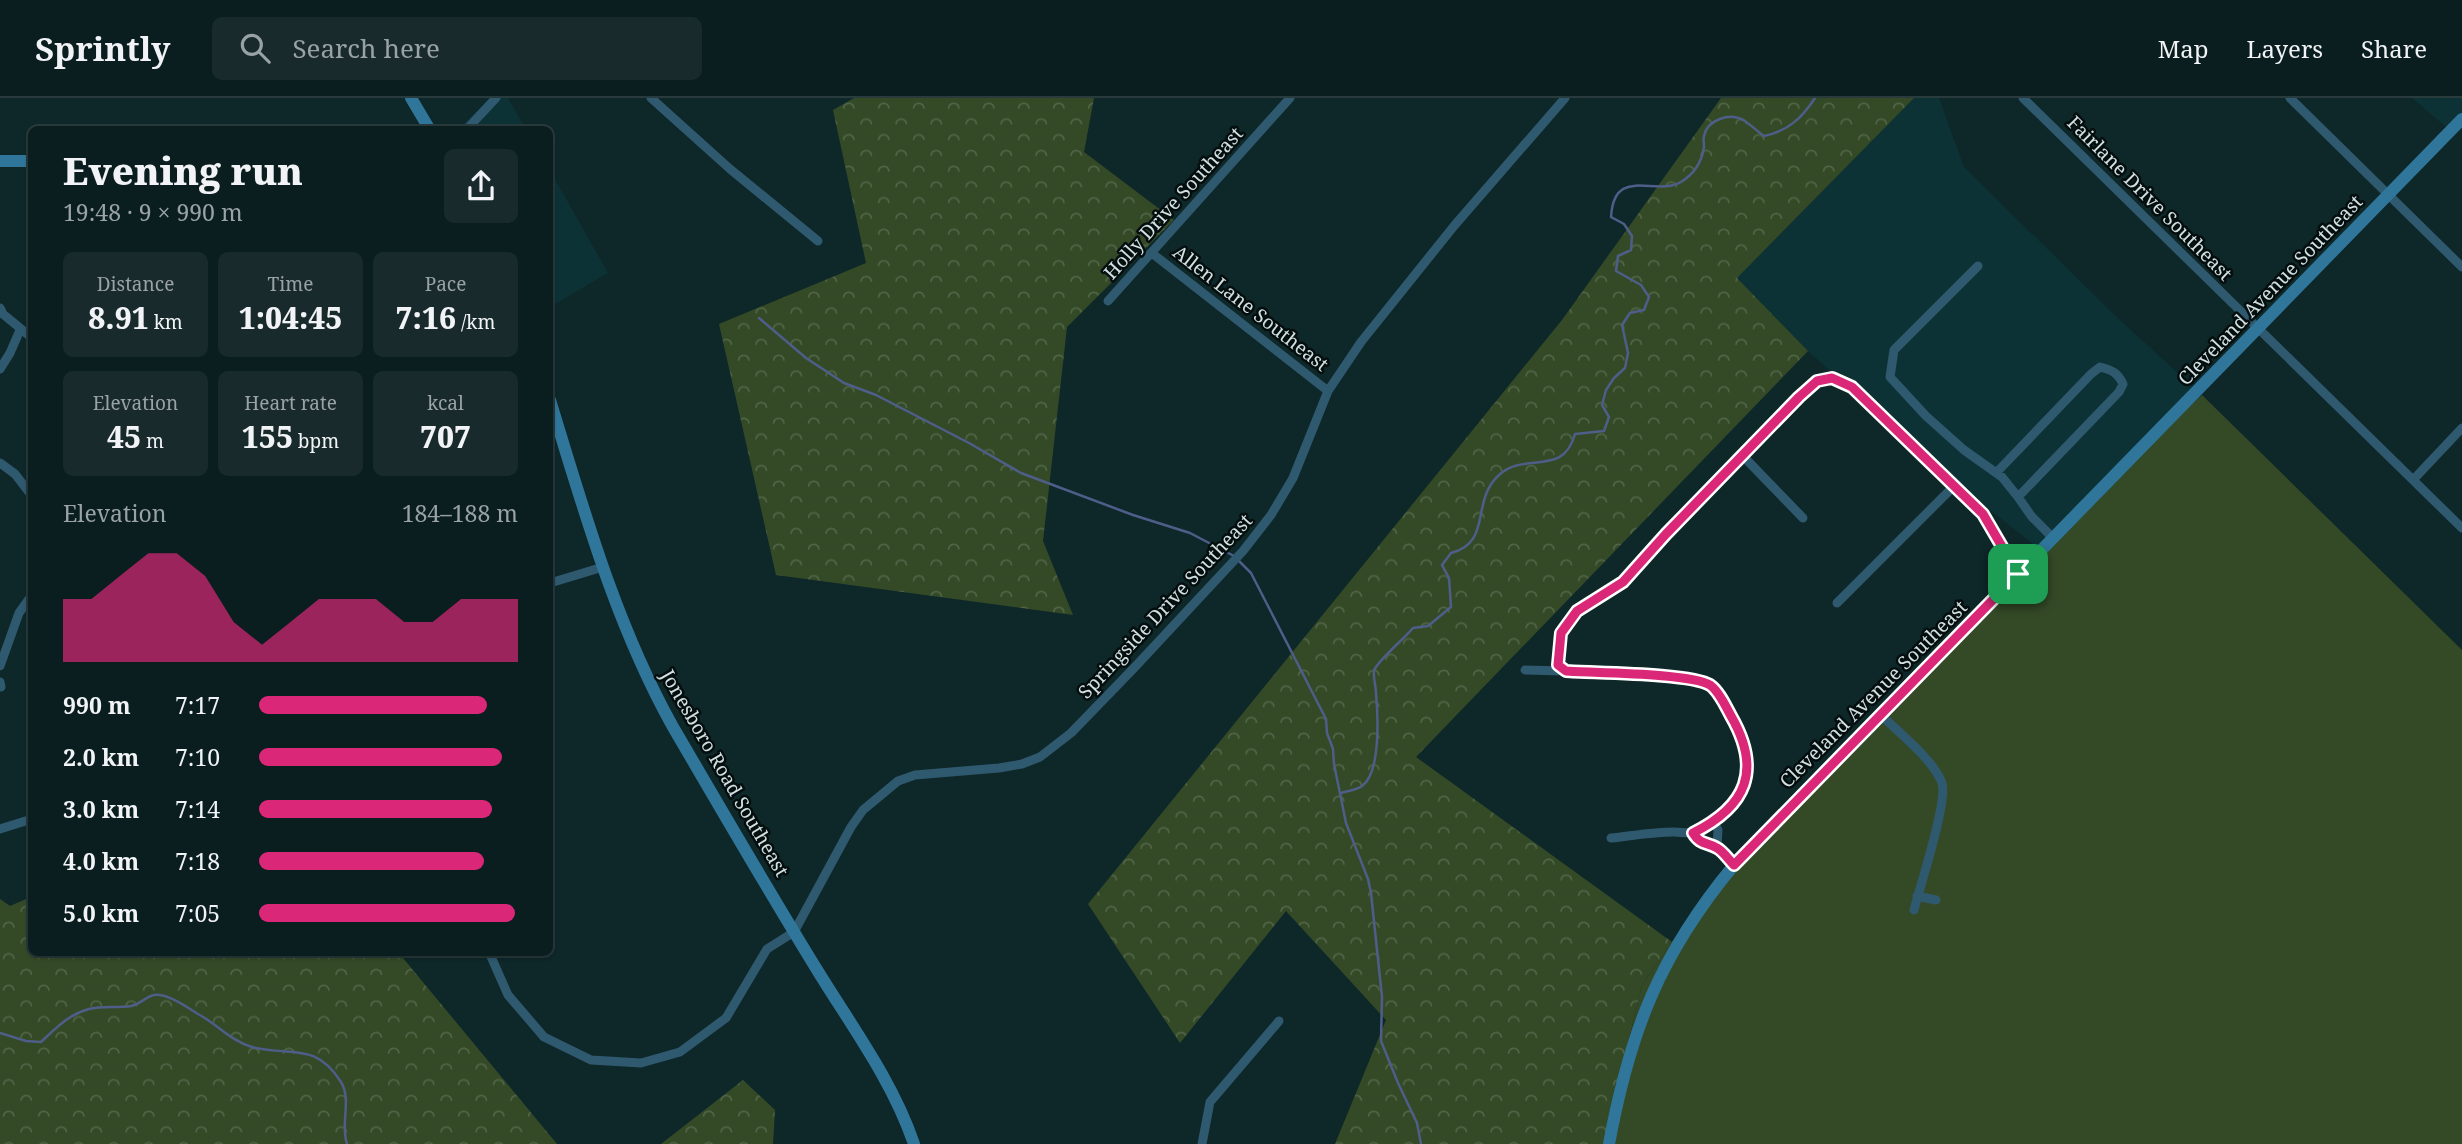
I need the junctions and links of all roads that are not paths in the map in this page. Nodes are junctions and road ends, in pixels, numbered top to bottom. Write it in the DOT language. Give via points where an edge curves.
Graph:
graph roads {
  1 [pos="411,98"];
  2 [pos="496,98"];
  3 [pos="651,98"];
  4 [pos="1290,98"];
  5 [pos="1564,98"];
  6 [pos="2024,98"];
  7 [pos="2290,98"];
  8 [pos="2462,119"];
  9 [pos="427,126"];
  10 [pos="470,126"];
  11 [pos="0,161"];
  12 [pos="28,162"];
  13 [pos="2388,195"];
  14 [pos="818,241"];
  15 [pos="1153,254"];
  16 [pos="1978,266"];
  17 [pos="2462,267"];
  18 [pos="1108,301"];
  19 [pos="0,308"];
  20 [pos="2259,329"];
  21 [pos="20,330"];
  22 [pos="28,335"];
  23 [pos="0,369"];
  24 [pos="1328,391"];
  25 [pos="553,423"];
  26 [pos="2462,429"];
  27 [pos="1742,455"];
  28 [pos="0,463"];
  29 [pos="1996,473"];
  30 [pos="2413,480"];
  31 [pos="1954,486"];
  32 [pos="28,491"];
  33 [pos="2018,497"];
  34 [pos="1803,518"];
  35 [pos="2462,528"];
  36 [pos="2053,538"];
  37 [pos="603,567"];
  38 [pos="2018,574"];
  39 [pos="553,582"];
  40 [pos="28,601"];
  41 [pos="1836,603"];
  42 [pos="0,666"];
  43 [pos="1525,670"];
  44 [pos="1566,671"];
  45 [pos="1880,714"];
  46 [pos="28,820"];
  47 [pos="1714,823"];
  48 [pos="0,829"];
  49 [pos="1693,833"];
  50 [pos="1611,838"];
  51 [pos="1717,847"];
  52 [pos="1734,865"];
  53 [pos="1917,896"];
  54 [pos="1936,900"];
  55 [pos="1914,909"];
  56 [pos="794,932"];
  57 [pos="491,956"];
  58 [pos="1279,1021"];
  59 [pos="914,1144"];
  60 [pos="1202,1144"];
  61 [pos="1609,1144"];
  1 -- 9 [label="main road"];
  2 -- 10 [label="street"];
  3 -- 14 [label="street"];
  4 -- 15 [label="street, Holly Drive Southeast"];
  5 -- 24 [label="street, Springside Drive Southeast" via="1404,287"];
  6 -- 20 [label="street, Fairlane Drive Southeast"];
  7 -- 13 [label="street"];
  8 -- 13 [label="main road, Cleveland Avenue Southeast"];
  11 -- 12 [label="main road"];
  13 -- 17 [label="street"];
  13 -- 20 [label="main road, Cleveland Avenue Southeast"];
  15 -- 18 [label="street, Holly Drive Southeast"];
  15 -- 24 [label="street, Allen Lane Southeast"];
  16 -- 29 [label="street" via="1894,350 1890,377 1945,433"];
  19 -- 21 [label="street"];
  20 -- 30 [label="street, Fairlane Drive Southeast"];
  20 -- 36 [label="main road, Cleveland Avenue Southeast"];
  21 -- 22 [label="street"];
  21 -- 23 [label="street"];
  24 -- 56 [label="street, Springside Drive Southeast" via="1293,478 1272,515 1071,733 1051,750 1022,764 915,775 881,793 850,827"];
  25 -- 37 [label="main road, Jonesboro Road Southeast"];
  26 -- 30 [label="street"];
  27 -- 31 [label="street" via="1817,381 1832,378 1852,387"];
  27 -- 34 [label="street"];
  27 -- 44 [label="street" via="1623,582 1577,611 1561,633 1558,665"];
  28 -- 32 [label="street"];
  29 -- 33 [label="street"];
  29 -- 33 [label="street" via="2091,374 2100,367 2119,376 2123,384 2119,392"];
  30 -- 35 [label="street, Fairlane Drive Southeast"];
  31 -- 38 [label="street" via="1983,514"];
  31 -- 41 [label="street"];
  33 -- 36 [label="street"];
  36 -- 38 [label="main road, Cleveland Avenue Southeast"];
  37 -- 39 [label="street"];
  37 -- 56 [label="main road, Jonesboro Road Southeast" via="639,662"];
  38 -- 45 [label="main road, Cleveland Avenue Southeast"];
  40 -- 42 [label="street"];
  43 -- 44 [label="street"];
  44 -- 47 [label="street" via="1686,678 1710,686 1737,727 1747,758 1739,798"];
  45 -- 52 [label="main road, Cleveland Avenue Southeast"];
  45 -- 53 [label="street" via="1931,765 1942,784 1943,806"];
  46 -- 48 [label="street"];
  47 -- 49 [label="street"];
  47 -- 51 [label="street"];
  49 -- 50 [label="street"];
  49 -- 51 [label="street" via="1707,846"];
  51 -- 52 [label="street"];
  52 -- 61 [label="main road, Cleveland Avenue Southeast" via="1705,899 1651,994 1619,1088"];
  53 -- 54 [label="street"];
  53 -- 55 [label="street"];
  56 -- 57 [label="street" via="767,949 726,1018 680,1052 641,1063 591,1060 544,1037 508,995"];
  56 -- 59 [label="main road, Jonesboro Road Southeast" via="889,1087"];
  58 -- 60 [label="street" via="1210,1102"];
}
